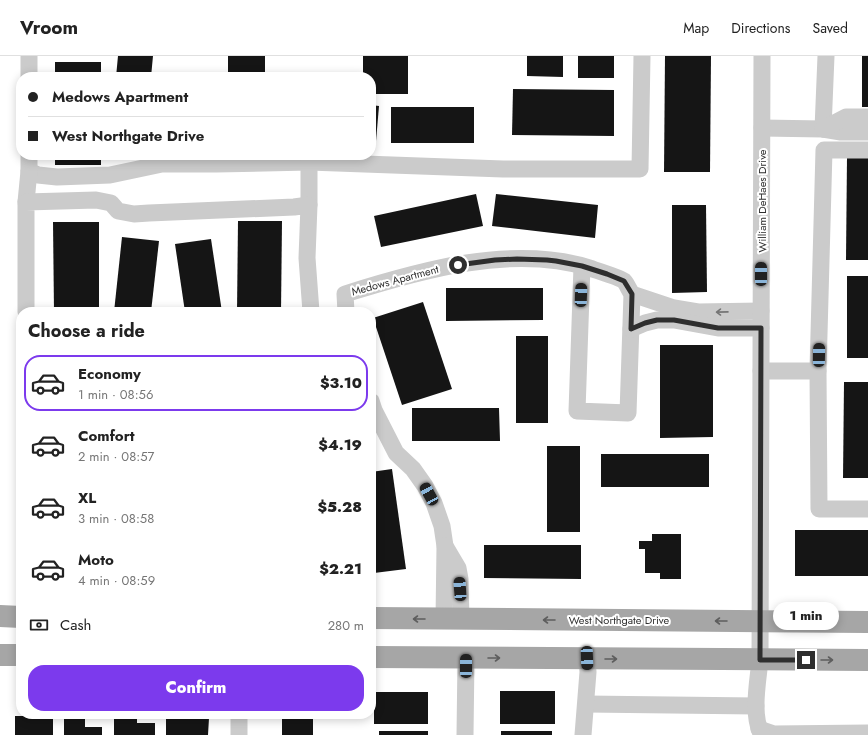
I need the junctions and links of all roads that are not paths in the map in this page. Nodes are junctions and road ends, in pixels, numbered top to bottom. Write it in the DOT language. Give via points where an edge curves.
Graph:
graph roads {
  1 [pos="29,56"];
  2 [pos="642,56"];
  3 [pos="762,56"];
  4 [pos="826,56"];
  5 [pos="29,72"];
  6 [pos="868,117"];
  7 [pos="762,128"];
  8 [pos="823,129"];
  9 [pos="868,132"];
  10 [pos="868,150"];
  11 [pos="309,162"];
  12 [pos="29,163"];
  13 [pos="26,202"];
  14 [pos="309,205"];
  15 [pos="582,266"];
  16 [pos="632,294"];
  17 [pos="26,307"];
  18 [pos="311,307"];
  19 [pos="346,307"];
  20 [pos="761,320"];
  21 [pos="631,329"];
  22 [pos="761,371"];
  23 [pos="818,371"];
  24 [pos="376,414"];
  25 [pos="868,509"];
  26 [pos="0,616"];
  27 [pos="16,617"];
  28 [pos="376,618"];
  29 [pos="452,619"];
  30 [pos="760,621"];
  31 [pos="868,622"];
  32 [pos="0,655"];
  33 [pos="16,655"];
  34 [pos="376,657"];
  35 [pos="466,658"];
  36 [pos="587,658"];
  37 [pos="760,660"];
  38 [pos="868,660"];
  39 [pos="586,704"];
  40 [pos="756,706"];
  41 [pos="239,719"];
  42 [pos="760,732"];
  43 [pos="868,733"];
  44 [pos="239,735"];
  45 [pos="466,735"];
  46 [pos="583,735"];
  1 -- 5 [label="street"];
  2 -- 11 [label="street" via="640,169 503,169"];
  3 -- 7 [label="street, William DeHaes Drive"];
  4 -- 8 [label="street"];
  6 -- 8 [label="street" via="846,117"];
  7 -- 8 [label="street"];
  7 -- 20 [label="street, William DeHaes Drive"];
  8 -- 9 [label="street"];
  10 -- 23 [label="street" via="824,150"];
  11 -- 12 [label="street" via="162,164 110,175 57,177 38,175"];
  11 -- 14 [label="street"];
  12 -- 13 [label="street"];
  13 -- 14 [label="street" via="96,200 111,203 118,211 134,214"];
  13 -- 17 [label="street"];
  14 -- 18 [label="street" via="307,258"];
  15 -- 16 [label="street, Medows Apartment" via="624,281"];
  15 -- 19 [label="street, Medows Apartment" via="556,261 517,259 458,265 412,274 345,294"];
  15 -- 21 [label="street" via="577,411 628,413"];
  20 -- 16 [label="street, one-way" via="674,308"];
  16 -- 21 [label="street"];
  20 -- 21 [label="street" via="718,328 674,320 657,320"];
  20 -- 22 [label="street, William DeHaes Drive"];
  22 -- 23 [label="street"];
  22 -- 30 [label="street, William DeHaes Drive"];
  23 -- 25 [label="street" via="819,509"];
  24 -- 29 [label="street" via="396,453 413,469 434,503 442,526 445,546 458,568 460,579"];
  26 -- 27 [label="main road"];
  29 -- 28 [label="main road, West Northgate Drive, one-way"];
  30 -- 29 [label="main road, West Northgate Drive, one-way"];
  30 -- 31 [label="main road, West Northgate Drive"];
  30 -- 37 [label="street, William DeHaes Drive"];
  32 -- 33 [label="main road"];
  34 -- 35 [label="main road"];
  35 -- 36 [label="main road, one-way"];
  35 -- 45 [label="street"];
  36 -- 37 [label="main road, one-way"];
  36 -- 39 [label="street"];
  37 -- 38 [label="main road, one-way"];
  37 -- 40 [label="street, William DeHaes Drive"];
  39 -- 40 [label="street"];
  39 -- 46 [label="street"];
  40 -- 42 [label="street, William DeHaes Drive"];
  41 -- 44 [label="street"];
  42 -- 43 [label="street"];
}
